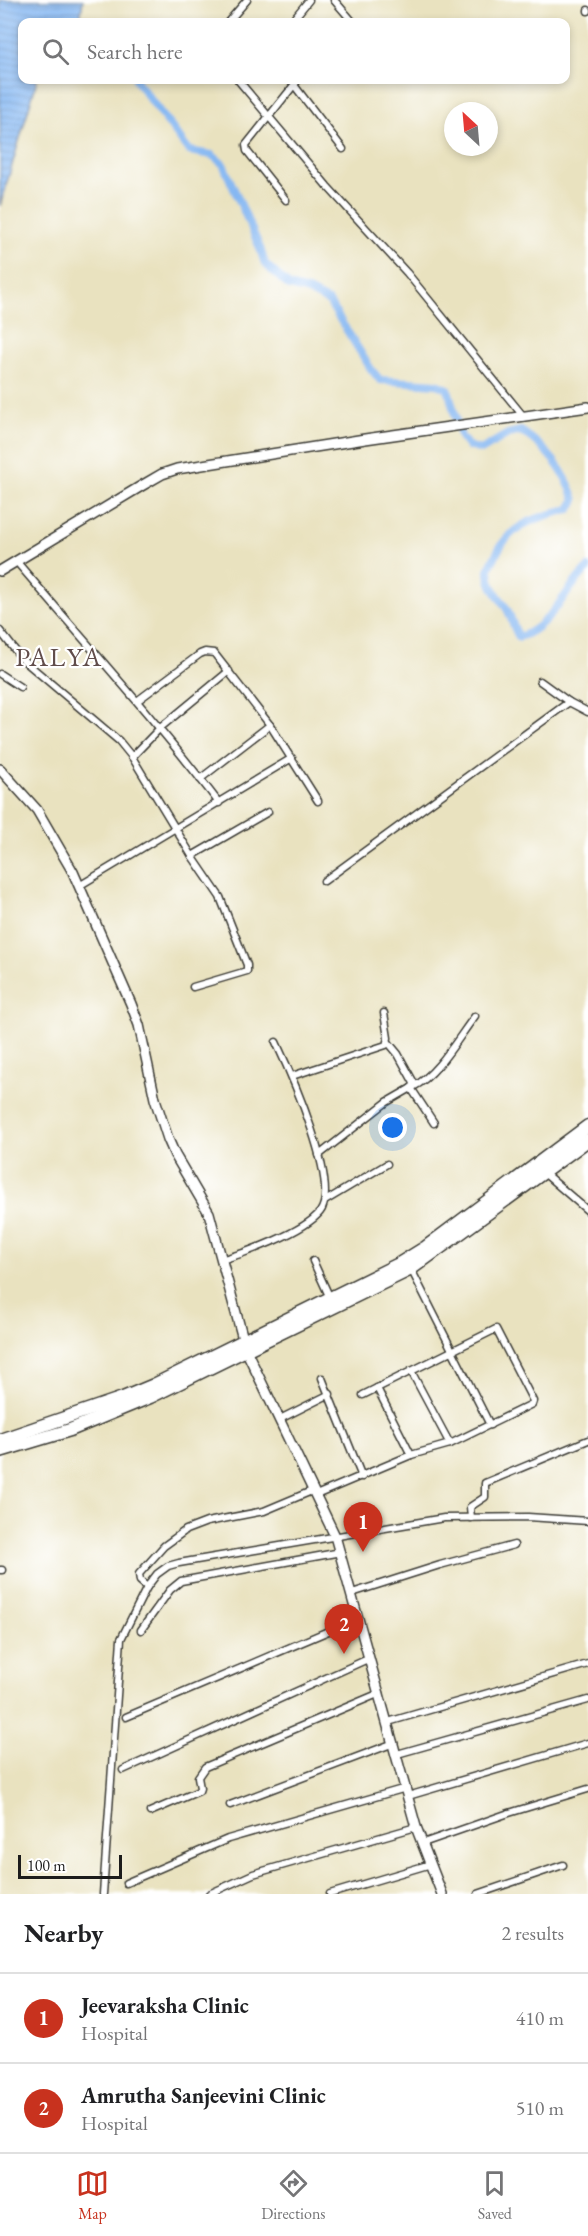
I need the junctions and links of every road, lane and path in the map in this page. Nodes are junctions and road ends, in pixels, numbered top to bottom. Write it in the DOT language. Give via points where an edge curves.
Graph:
graph roads {
  1 [pos="247,0"];
  2 [pos="309,0"];
  3 [pos="334,0"];
  4 [pos="231,18"];
  5 [pos="296,18"];
  6 [pos="350,18"];
  7 [pos="243,84"];
  8 [pos="294,84"];
  9 [pos="297,84"];
  10 [pos="269,117"];
  11 [pos="343,148"];
  12 [pos="286,200"];
  13 [pos="588,407"];
  14 [pos="524,418"];
  15 [pos="16,561"];
  16 [pos="0,571"];
  17 [pos="0,632"];
  18 [pos="229,671"];
  19 [pos="2,676"];
  20 [pos="540,681"];
  21 [pos="0,683"];
  22 [pos="20,687"];
  23 [pos="138,701"];
  24 [pos="569,702"];
  25 [pos="588,712"];
  26 [pos="270,725"];
  27 [pos="160,728"];
  28 [pos="132,757"];
  29 [pos="292,759"];
  30 [pos="0,769"];
  31 [pos="200,779"];
  32 [pos="318,801"];
  33 [pos="219,803"];
  34 [pos="268,812"];
  35 [pos="176,828"];
  36 [pos="192,856"];
  37 [pos="324,881"];
  38 [pos="80,886"];
  39 [pos="193,987"];
  40 [pos="384,1013"];
  41 [pos="475,1016"];
  42 [pos="276,1042"];
  43 [pos="388,1042"];
  44 [pos="292,1076"];
  45 [pos="412,1088"];
  46 [pos="434,1123"];
  47 [pos="588,1126"];
  48 [pos="588,1140"];
  49 [pos="319,1155"];
  50 [pos="387,1164"];
  51 [pos="543,1173"];
  52 [pos="325,1201"];
  53 [pos="588,1211"];
  54 [pos="221,1260"];
  55 [pos="312,1261"];
  56 [pos="411,1269"];
  57 [pos="330,1298"];
  58 [pos="245,1346"];
  59 [pos="452,1351"];
  60 [pos="411,1371"];
  61 [pos="322,1378"];
  62 [pos="377,1388"];
  63 [pos="330,1394"];
  64 [pos="363,1395"];
  65 [pos="280,1419"];
  66 [pos="490,1425"];
  67 [pos="588,1440"];
  68 [pos="450,1444"];
  69 [pos="1,1445"];
  70 [pos="411,1455"];
  71 [pos="362,1477"];
  72 [pos="315,1493"];
  73 [pos="471,1518"];
  74 [pos="588,1521"];
  75 [pos="338,1543"];
  76 [pos="514,1545"];
  77 [pos="147,1587"];
  78 [pos="352,1593"];
  79 [pos="359,1617"];
  80 [pos="141,1630"];
  81 [pos="370,1658"];
  82 [pos="588,1664"];
  83 [pos="380,1693"];
  84 [pos="588,1701"];
  85 [pos="126,1717"];
  86 [pos="388,1722"];
  87 [pos="394,1743"];
  88 [pos="588,1743"];
  89 [pos="397,1755"];
  90 [pos="123,1770"];
  91 [pos="588,1789"];
  92 [pos="407,1792"];
  93 [pos="230,1805"];
  94 [pos="150,1812"];
  95 [pos="416,1827"];
  96 [pos="423,1843"];
  97 [pos="430,1864"];
  98 [pos="563,1865"];
  99 [pos="126,1883"];
  100 [pos="102,1894"];
  101 [pos="208,1894"];
  102 [pos="330,1894"];
  103 [pos="442,1894"];
  104 [pos="478,1894"];
  1 -- 4 [label="street"];
  2 -- 5 [label="street"];
  3 -- 6 [label="street"];
  7 -- 10 [label="street"];
  8 -- 10 [label="street"];
  9 -- 11 [label="street"];
  10 -- 12 [label="street" via="246,147"];
  10 -- 14 [label="street" via="407,273"];
  13 -- 14 [label="street"];
  14 -- 15 [label="street" via="303,449 162,474"];
  15 -- 16 [label="street"];
  15 -- 23 [label="street"];
  17 -- 28 [label="street" via="22,659 112,734"];
  18 -- 23 [label="street" via="214,653 205,652"];
  18 -- 26 [label="street"];
  18 -- 27 [label="street"];
  19 -- 21 [label="street"];
  19 -- 22 [label="street"];
  20 -- 24 [label="street"];
  23 -- 27 [label="street"];
  24 -- 25 [label="street"];
  24 -- 37 [label="street"];
  26 -- 29 [label="street"];
  26 -- 31 [label="street"];
  27 -- 28 [label="street"];
  27 -- 31 [label="street"];
  28 -- 35 [label="street"];
  29 -- 32 [label="street"];
  29 -- 33 [label="street"];
  30 -- 38 [label="street" via="38,810"];
  31 -- 33 [label="street"];
  33 -- 35 [label="street"];
  34 -- 36 [label="street"];
  35 -- 36 [label="street"];
  35 -- 38 [label="street"];
  36 -- 39 [label="street" via="220,897 247,965 247,971"];
  38 -- 54 [label="street" via="139,1025 168,1139 209,1213"];
  40 -- 43 [label="street"];
  41 -- 45 [label="street" via="436,1068"];
  42 -- 44 [label="street"];
  43 -- 44 [label="street" via="381,1048"];
  43 -- 45 [label="street" via="414,1083"];
  44 -- 49 [label="street"];
  45 -- 46 [label="street"];
  45 -- 49 [label="street" via="387,1102"];
  47 -- 57 [label="highway" via="426,1247"];
  48 -- 51 [label="highway"];
  49 -- 52 [label="street"];
  50 -- 52 [label="street"];
  51 -- 53 [label="street"];
  51 -- 56 [label="highway"];
  52 -- 54 [label="street" via="319,1214 307,1222 253,1251"];
  54 -- 58 [label="street"];
  55 -- 57 [label="street"];
  56 -- 58 [label="highway"];
  56 -- 59 [label="street"];
  57 -- 58 [label="highway"];
  58 -- 65 [label="street"];
  58 -- 69 [label="highway" via="133,1404 70,1430"];
  59 -- 60 [label="street"];
  59 -- 66 [label="street"];
  59 -- 66 [label="street" via="497,1329 533,1401"];
  60 -- 62 [label="street"];
  60 -- 68 [label="street"];
  61 -- 63 [label="street"];
  62 -- 64 [label="street"];
  62 -- 70 [label="street"];
  63 -- 65 [label="street"];
  63 -- 71 [label="street"];
  65 -- 72 [label="street"];
  66 -- 68 [label="street"];
  67 -- 73 [label="street" via="486,1482 485,1497 470,1507"];
  68 -- 70 [label="street"];
  70 -- 71 [label="street"];
  71 -- 72 [label="street"];
  72 -- 75 [label="street"];
  72 -- 77 [label="street" via="264,1511 186,1530 164,1546 140,1574 140,1581"];
  73 -- 74 [label="street" via="528,1516"];
  73 -- 75 [label="street" via="444,1518"];
  75 -- 77 [label="street" via="179,1563 157,1574"];
  75 -- 78 [label="street"];
  75 -- 80 [label="street" via="181,1581"];
  76 -- 78 [label="street"];
  77 -- 100 [label="street" via="121,1639"];
  78 -- 79 [label="street"];
  79 -- 81 [label="street"];
  79 -- 85 [label="street"];
  81 -- 83 [label="street"];
  81 -- 90 [label="street"];
  82 -- 86 [label="street"];
  83 -- 86 [label="street"];
  83 -- 94 [label="street" via="205,1767 198,1777 199,1791"];
  84 -- 89 [label="street"];
  86 -- 87 [label="street"];
  87 -- 89 [label="street"];
  87 -- 93 [label="street"];
  88 -- 92 [label="street"];
  89 -- 92 [label="street"];
  91 -- 96 [label="street"];
  92 -- 95 [label="street"];
  92 -- 99 [label="street" via="228,1839"];
  95 -- 96 [label="street"];
  95 -- 101 [label="street" via="253,1874"];
  96 -- 97 [label="street"];
  97 -- 102 [label="street"];
  97 -- 103 [label="street"];
  98 -- 104 [label="street"];
}
